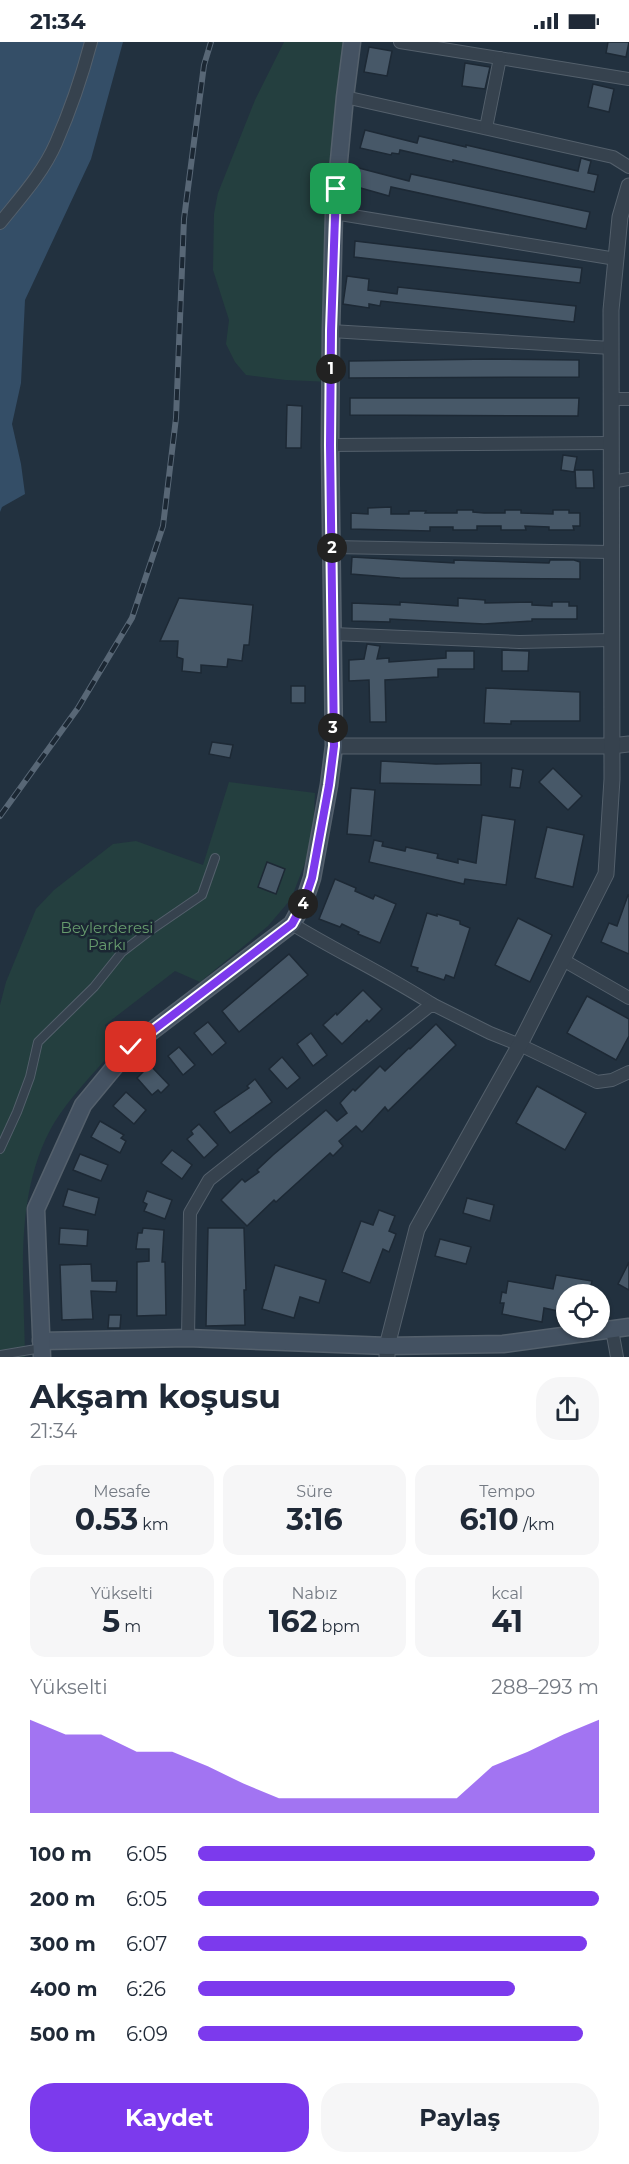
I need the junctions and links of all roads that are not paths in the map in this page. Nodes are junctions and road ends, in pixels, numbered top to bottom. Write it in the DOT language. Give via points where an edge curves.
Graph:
graph roads {
  1 [pos="91,42"];
  2 [pos="352,42"];
  3 [pos="400,42"];
  4 [pos="500,58"];
  5 [pos="629,79"];
  6 [pos="345,97"];
  7 [pos="486,128"];
  8 [pos="629,168"];
  9 [pos="629,186"];
  10 [pos="334,213"];
  11 [pos="0,223"];
  12 [pos="616,259"];
  13 [pos="331,331"];
  14 [pos="611,348"];
  15 [pos="611,399"];
  16 [pos="629,399"];
  17 [pos="611,443"];
  18 [pos="330,445"];
  19 [pos="629,479"];
  20 [pos="611,482"];
  21 [pos="332,548"];
  22 [pos="611,552"];
  23 [pos="333,634"];
  24 [pos="611,640"];
  25 [pos="629,744"];
  26 [pos="334,746"];
  27 [pos="611,746"];
  28 [pos="215,858"];
  29 [pos="292,924"];
  30 [pos="562,960"];
  31 [pos="629,998"];
  32 [pos="432,1004"];
  33 [pos="520,1045"];
  34 [pos="629,1072"];
  35 [pos="0,1149"];
  36 [pos="621,1329"];
  37 [pos="188,1338"];
  38 [pos="42,1349"];
  39 [pos="387,1351"];
  40 [pos="0,1355"];
  41 [pos="617,1357"];
  1 -- 11 [label="street" via="56,144 35,179"];
  2 -- 6 [label="main road"];
  3 -- 4 [label="street"];
  4 -- 5 [label="street"];
  4 -- 7 [label="street"];
  6 -- 7 [label="street"];
  6 -- 10 [label="main road"];
  7 -- 8 [label="street" via="613,157"];
  9 -- 12 [label="street" via="620,217"];
  10 -- 12 [label="street"];
  10 -- 13 [label="main road"];
  12 -- 14 [label="street"];
  13 -- 14 [label="street"];
  13 -- 18 [label="main road"];
  14 -- 15 [label="street"];
  15 -- 16 [label="street"];
  15 -- 17 [label="street"];
  17 -- 18 [label="street"];
  17 -- 20 [label="street"];
  18 -- 21 [label="main road"];
  19 -- 20 [label="street"];
  20 -- 22 [label="street"];
  21 -- 22 [label="street"];
  21 -- 23 [label="main road"];
  22 -- 24 [label="street"];
  23 -- 24 [label="street" via="519,642"];
  23 -- 26 [label="main road"];
  24 -- 27 [label="street"];
  25 -- 27 [label="street"];
  26 -- 27 [label="street"];
  26 -- 29 [label="main road" via="312,878"];
  27 -- 30 [label="street" via="606,874"];
  28 -- 35 [label="street" via="202,895 122,952 94,987 38,1042 30,1077"];
  29 -- 32 [label="street"];
  29 -- 38 [label="main road" via="131,1047 83,1105 36,1209"];
  30 -- 31 [label="street"];
  30 -- 33 [label="street"];
  32 -- 33 [label="street"];
  32 -- 37 [label="street" via="209,1180 190,1213"];
  33 -- 34 [label="street" via="597,1082"];
  33 -- 39 [label="street" via="417,1229"];
  36 -- 39 [label="main road" via="503,1344"];
  36 -- 41 [label="street"];
  37 -- 38 [label="main road"];
  37 -- 39 [label="main road"];
  38 -- 40 [label="street"];
}
